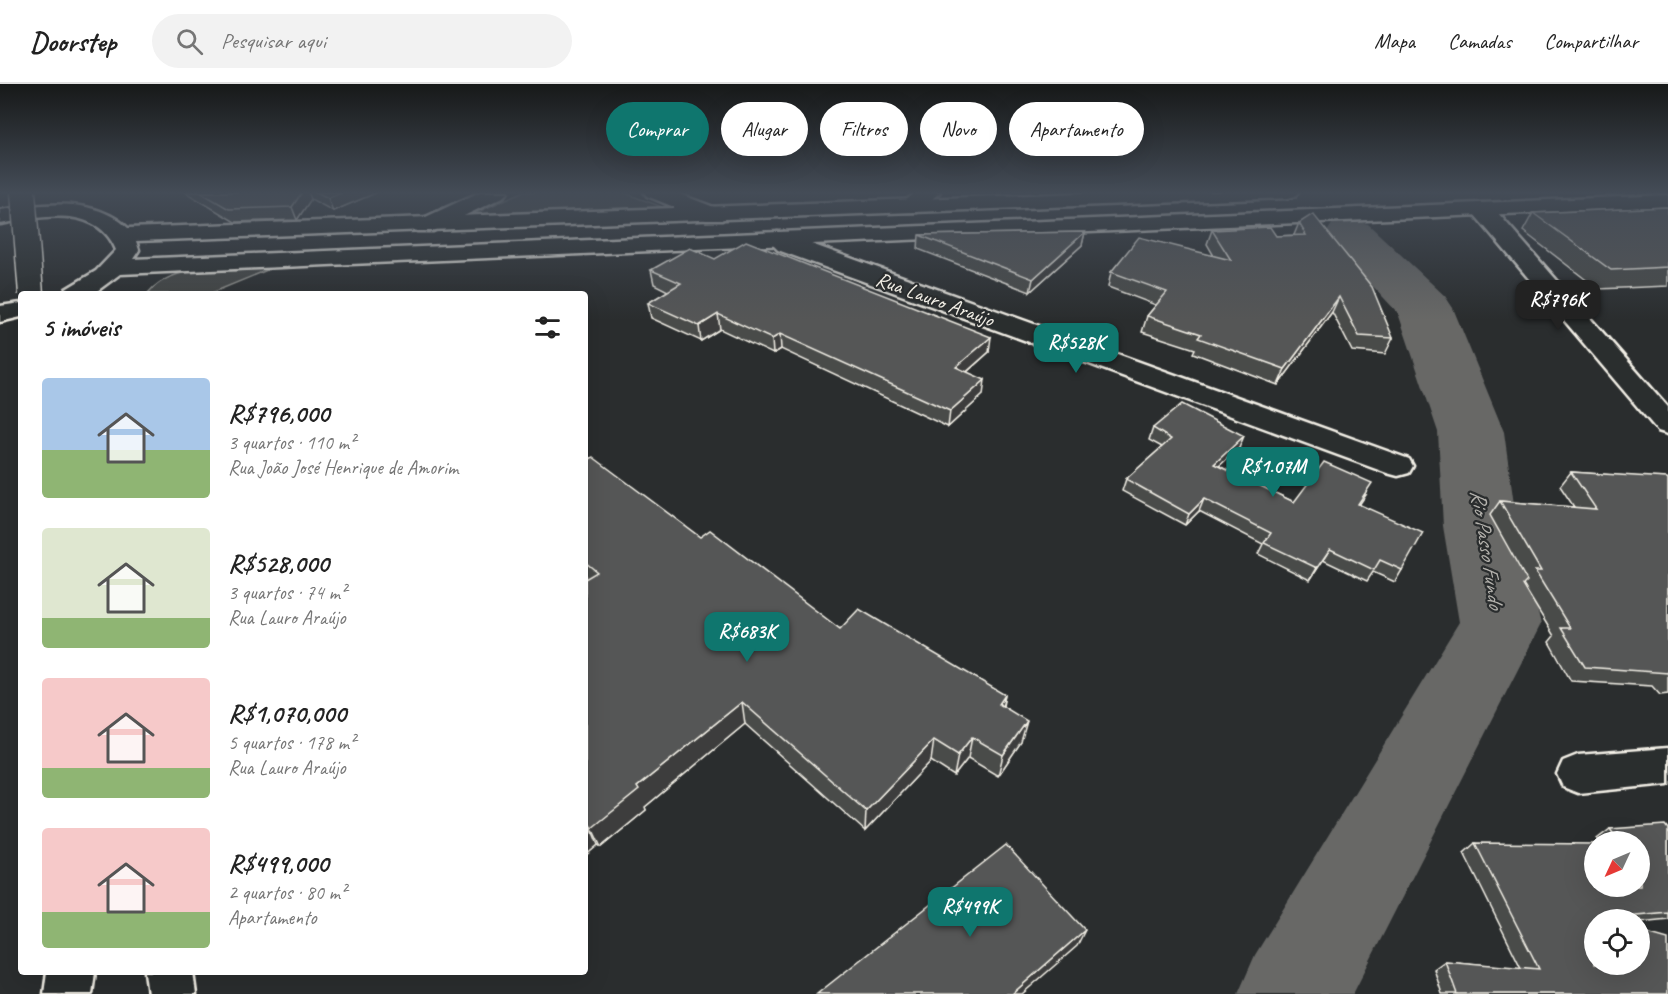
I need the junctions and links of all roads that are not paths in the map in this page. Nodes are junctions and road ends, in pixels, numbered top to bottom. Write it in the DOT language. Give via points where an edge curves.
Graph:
graph roads {
  1 [pos="26,234"];
  2 [pos="142,234"];
  3 [pos="884,234"];
  4 [pos="1506,234"];
  5 [pos="124,235"];
  6 [pos="778,239"];
  7 [pos="106,280"];
  8 [pos="31,291"];
  9 [pos="82,291"];
  10 [pos="18,311"];
  11 [pos="0,314"];
  12 [pos="1657,398"];
  13 [pos="1668,425"];
  14 [pos="1398,466"];
  15 [pos="1668,766"];
  16 [pos="1578,774"];
  17 [pos="71,975"];
  18 [pos="169,975"];
  19 [pos="68,994"];
  20 [pos="172,994"];
  1 -- 8 [label="main road, bridge"];
  2 -- 5 [label="main road"];
  3 -- 6 [label="main road"];
  4 -- 12 [label="main road"];
  5 -- 7 [label="main road" via="128,250"];
  6 -- 7 [label="main road"];
  6 -- 14 [label="main road, Rua Lauro Araújo"];
  7 -- 9 [label="main road"];
  10 -- 11 [label="main road"];
  12 -- 13 [label="main road"];
  15 -- 16 [label="main road"];
  17 -- 19 [label="main road"];
  18 -- 20 [label="main road"];
}
